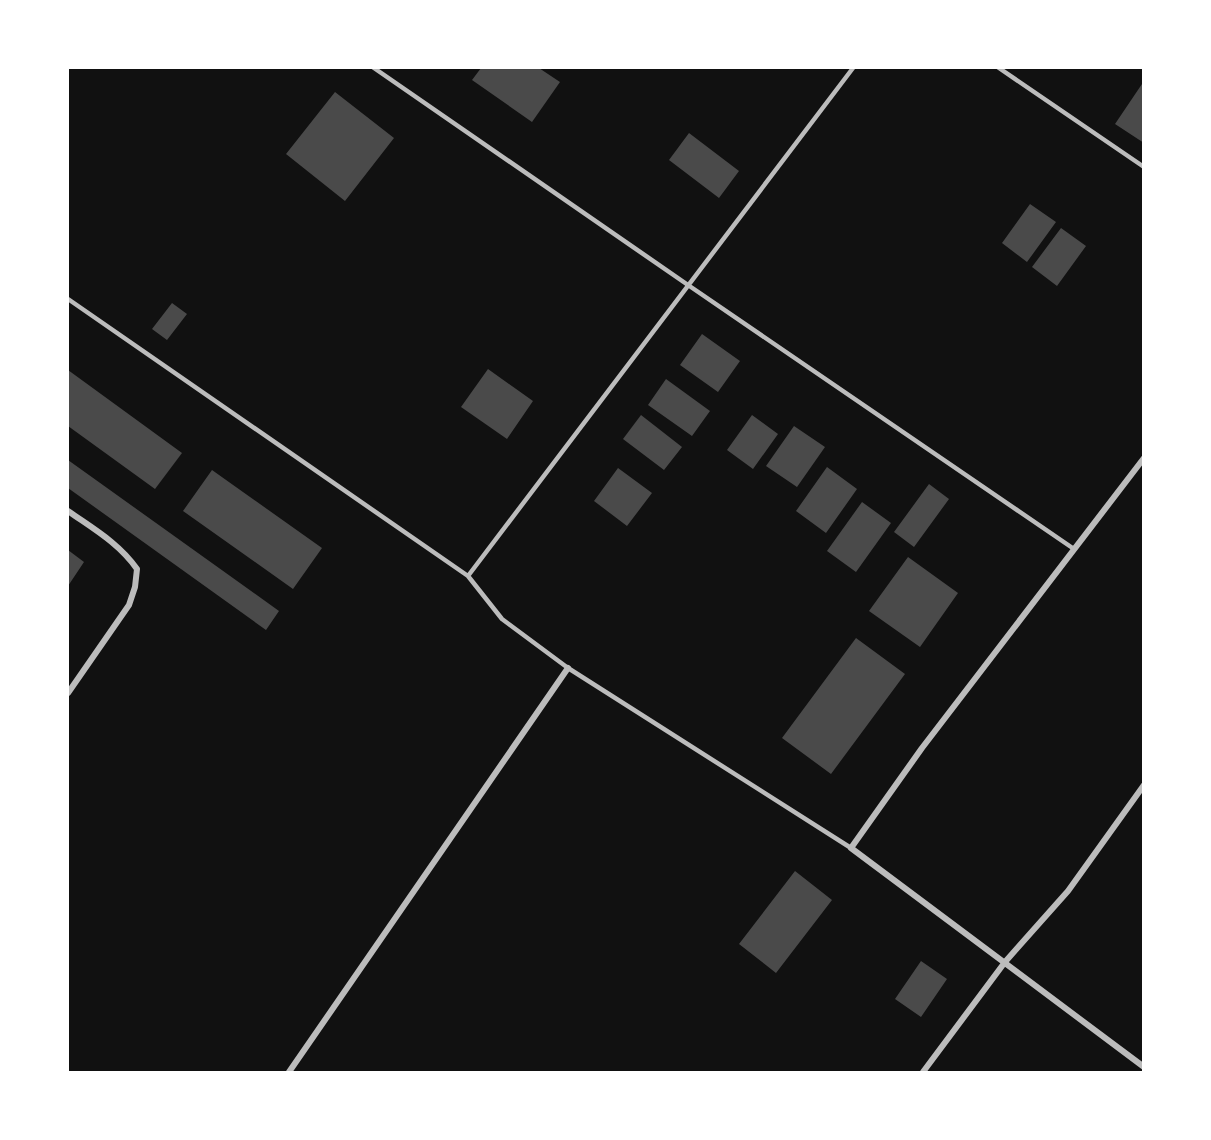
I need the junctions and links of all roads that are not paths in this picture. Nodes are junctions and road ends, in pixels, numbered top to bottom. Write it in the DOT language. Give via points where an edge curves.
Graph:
graph roads {
  1 [pos="374,68"];
  2 [pos="853,68"];
  3 [pos="999,68"];
  4 [pos="1143,167"];
  5 [pos="688,285"];
  6 [pos="68,299"];
  7 [pos="1143,458"];
  8 [pos="68,511"];
  9 [pos="1074,549"];
  10 [pos="468,576"];
  11 [pos="568,668"];
  12 [pos="68,693"];
  13 [pos="1143,785"];
  14 [pos="851,848"];
  15 [pos="1005,962"];
  16 [pos="1143,1067"];
  17 [pos="289,1072"];
  18 [pos="923,1072"];
  1 -- 5 [label="lane"];
  2 -- 5 [label="lane"];
  3 -- 4 [label="lane"];
  5 -- 9 [label="lane"];
  5 -- 10 [label="lane"];
  6 -- 10 [label="lane"];
  7 -- 9 [label="street"];
  8 -- 12 [label="street" via="112,542 137,569 129,605"];
  9 -- 14 [label="street"];
  10 -- 11 [label="lane" via="502,619"];
  11 -- 14 [label="lane"];
  11 -- 17 [label="street"];
  13 -- 15 [label="street" via="1068,891"];
  14 -- 15 [label="street"];
  15 -- 16 [label="street"];
  15 -- 18 [label="street"];
}
